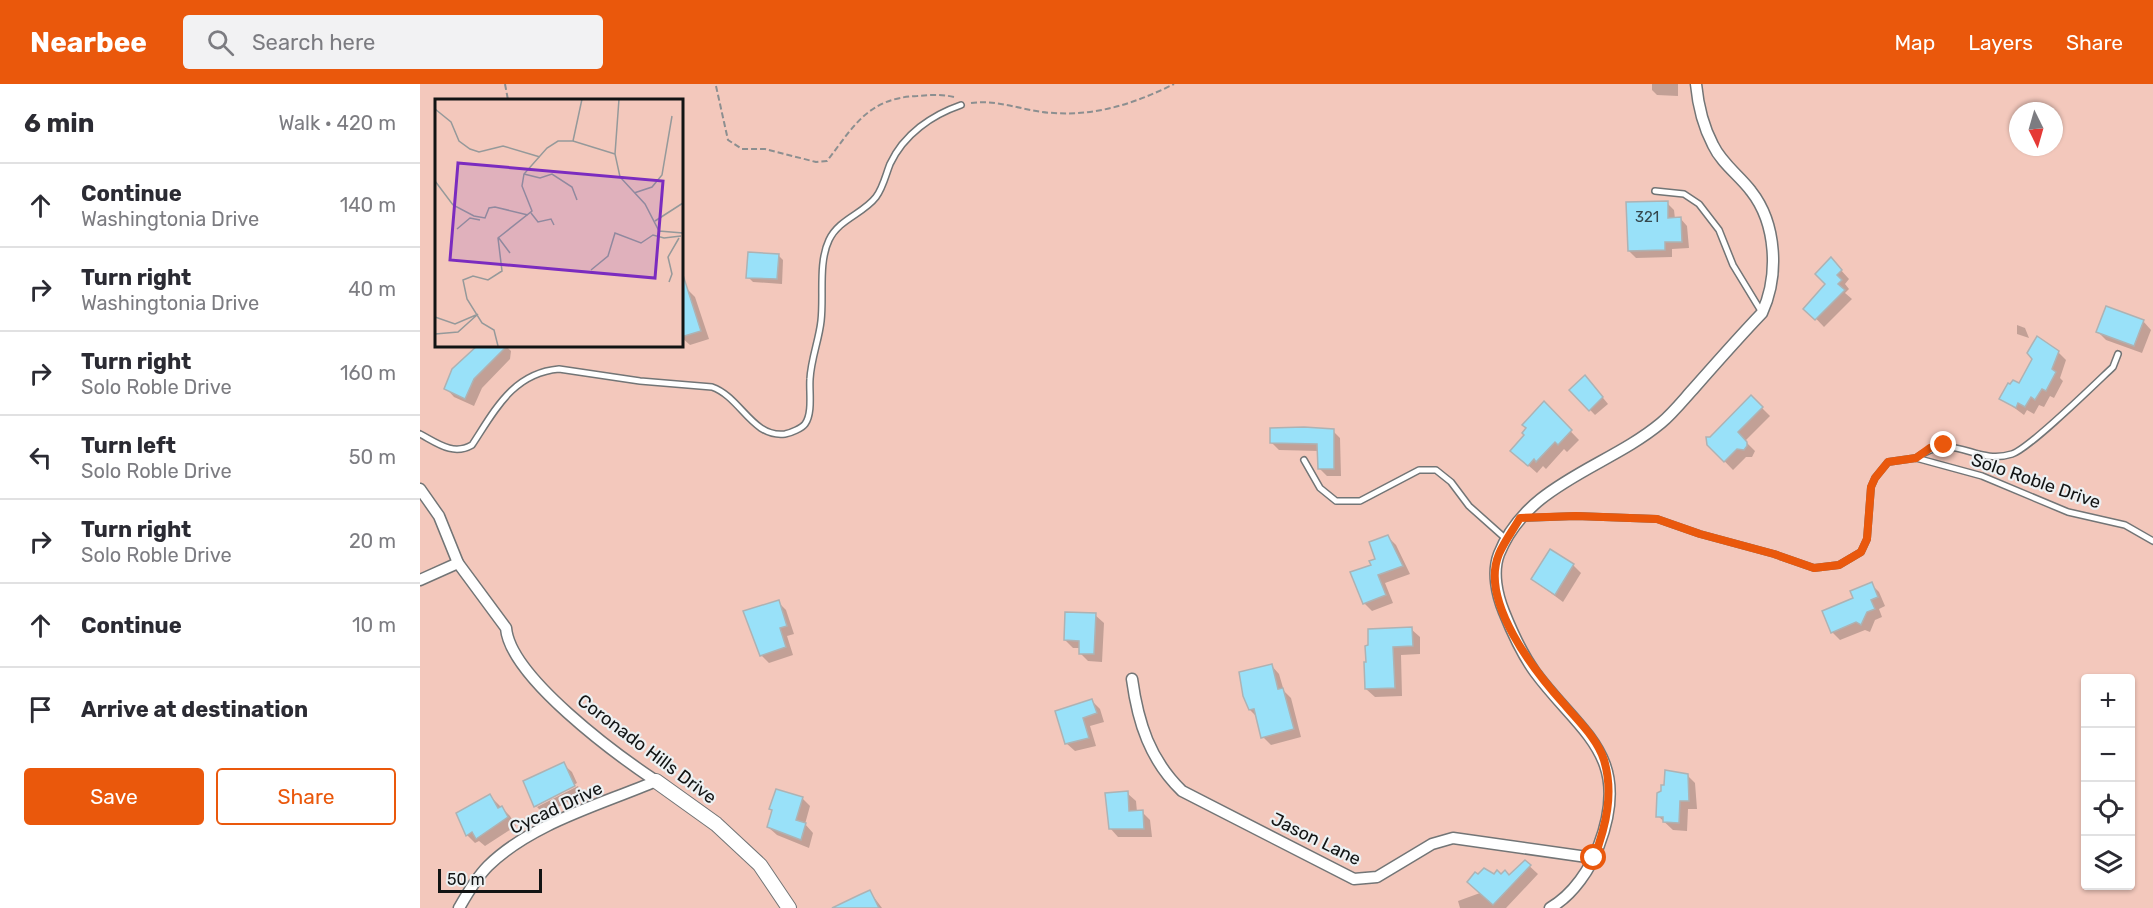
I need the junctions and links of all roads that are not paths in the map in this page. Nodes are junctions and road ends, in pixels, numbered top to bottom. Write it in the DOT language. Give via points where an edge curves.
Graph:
graph roads {
  1 [pos="1696,84"];
  2 [pos="962,105"];
  3 [pos="1654,191"];
  4 [pos="1762,313"];
  5 [pos="2118,354"];
  6 [pos="420,434"];
  7 [pos="1916,458"];
  8 [pos="1304,460"];
  9 [pos="420,489"];
  10 [pos="1520,518"];
  11 [pos="1507,540"];
  12 [pos="2153,541"];
  13 [pos="458,563"];
  14 [pos="420,580"];
  15 [pos="1132,680"];
  16 [pos="656,781"];
  17 [pos="1594,858"];
  18 [pos="459,908"];
  19 [pos="789,908"];
  20 [pos="1550,908"];
  1 -- 4 [label="street" via="1698,106 1713,147 1752,191 1766,216 1774,254 1771,288"];
  2 -- 6 [label="lane" via="941,112 906,138 876,197 841,224 829,240 821,323 810,377 809,415 805,424 789,434 762,431 723,391 712,387 559,369 525,378 507,392 472,445 465,449 446,449"];
  3 -- 4 [label="lane" via="1684,194 1699,204 1719,230 1733,265"];
  4 -- 10 [label="street" via="1662,423 1560,483"];
  5 -- 7 [label="lane" via="2113,367 2014,454 1992,457 1944,445 1930,448"];
  7 -- 10 [label="lane, Solo Roble Drive" via="1888,462 1875,478 1867,539 1861,552 1839,565 1814,568 1657,519"];
  7 -- 12 [label="lane, Solo Roble Drive" via="1982,476 2068,512 2125,525"];
  8 -- 11 [label="lane" via="1320,488 1336,501 1360,501 1419,470 1436,470"];
  9 -- 13 [label="street, Coronado Hills Drive" via="439,516"];
  10 -- 11 [label="street"];
  11 -- 17 [label="street" via="1498,555 1496,581 1499,600 1514,636 1535,672 1589,733 1603,758 1609,805"];
  13 -- 14 [label="street"];
  13 -- 16 [label="street, Coronado Hills Drive" via="506,628 507,637 526,667 554,701"];
  15 -- 17 [label="street, Jason Lane" via="1145,737 1164,774 1182,791 1354,879 1377,877 1432,844 1453,838"];
  16 -- 18 [label="street, Cycad Drive" via="536,832 508,848 486,868"];
  16 -- 19 [label="street, Coronado Hills Drive" via="716,824 760,865"];
  17 -- 20 [label="street" via="1585,874"];
}
